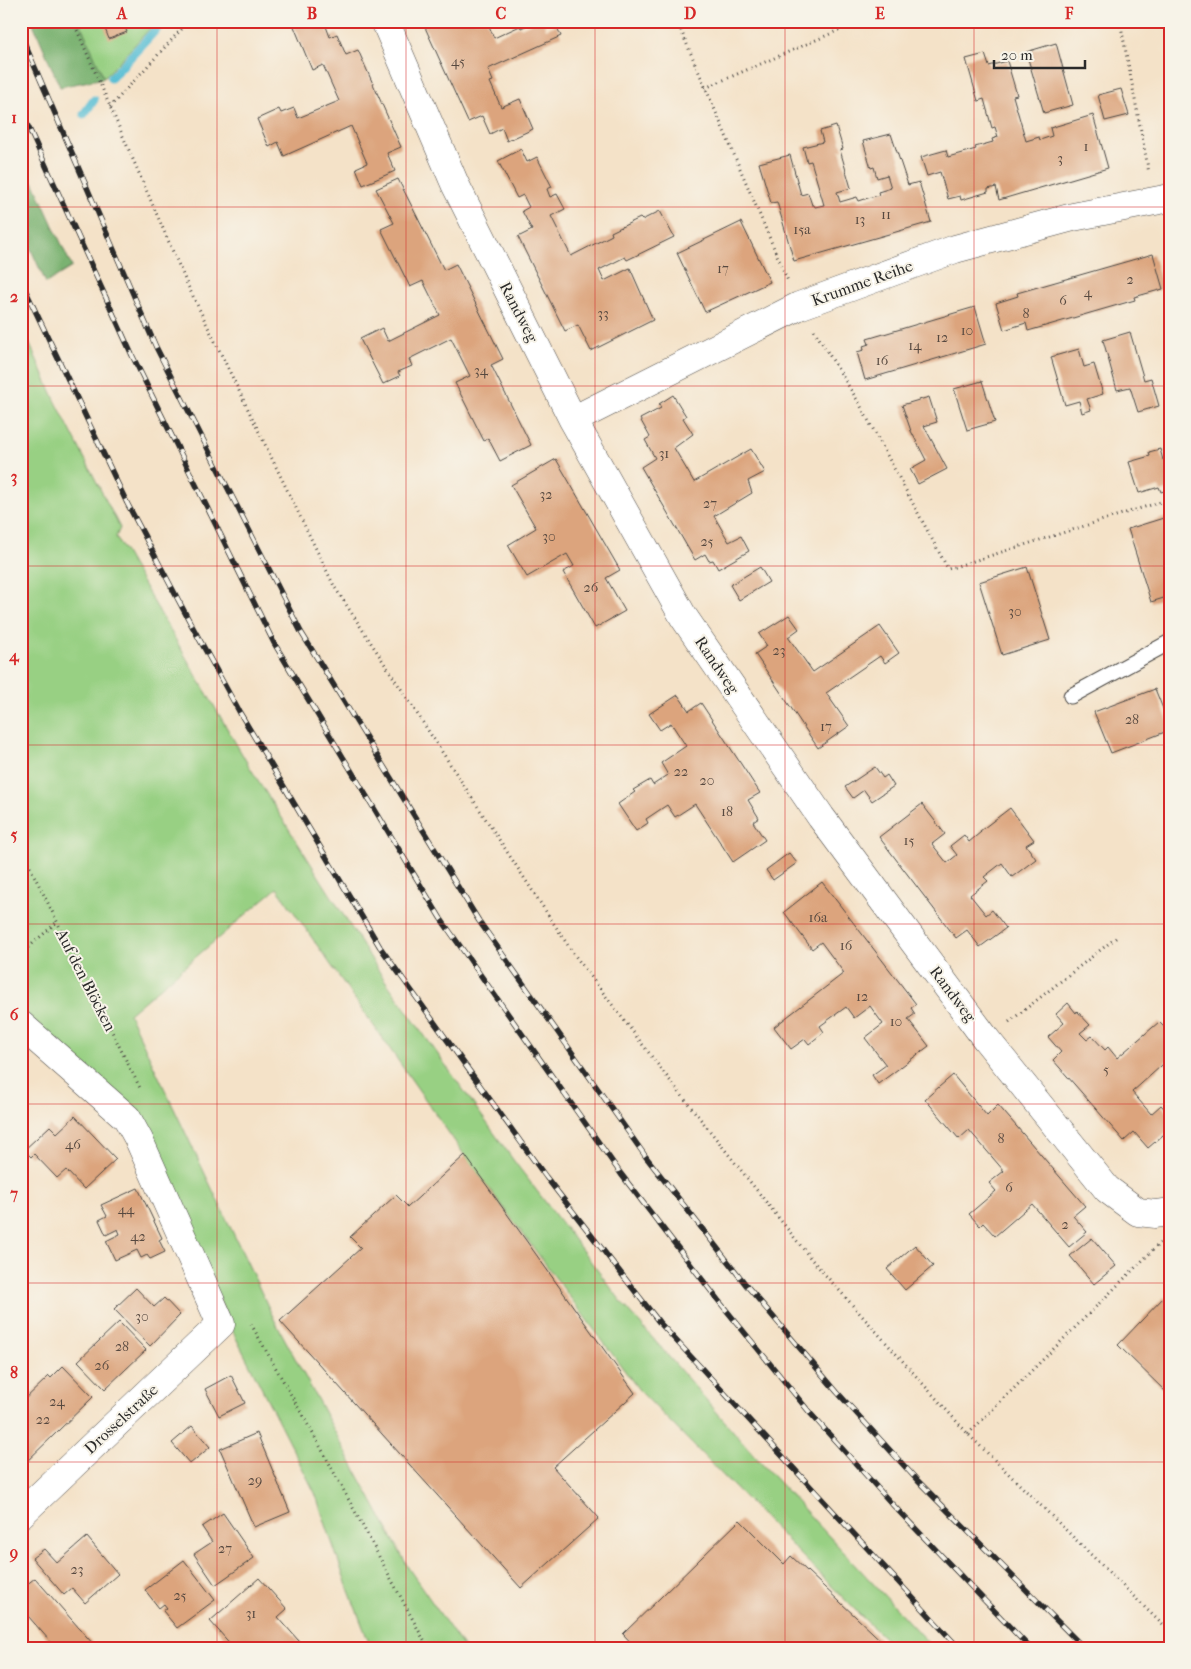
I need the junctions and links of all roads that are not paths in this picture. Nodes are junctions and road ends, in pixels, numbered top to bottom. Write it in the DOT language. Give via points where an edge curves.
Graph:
graph roads {
  1 [pos="385,21"];
  2 [pos="1163,199"];
  3 [pos="573,420"];
  4 [pos="1170,642"];
  5 [pos="1071,696"];
  6 [pos="21,1025"];
  7 [pos="1170,1212"];
  8 [pos="21,1514"];
  1 -- 3 [label="street, Randweg" via="455,184"];
  2 -- 3 [label="street, Krumme Reihe" via="1073,216 955,249 799,306"];
  3 -- 7 [label="street, Randweg" via="683,616 820,817 986,1039 1107,1189 1138,1212"];
  4 -- 5 [label="lane"];
  6 -- 8 [label="street, Drosselstraße" via="127,1118 222,1324"];
}
